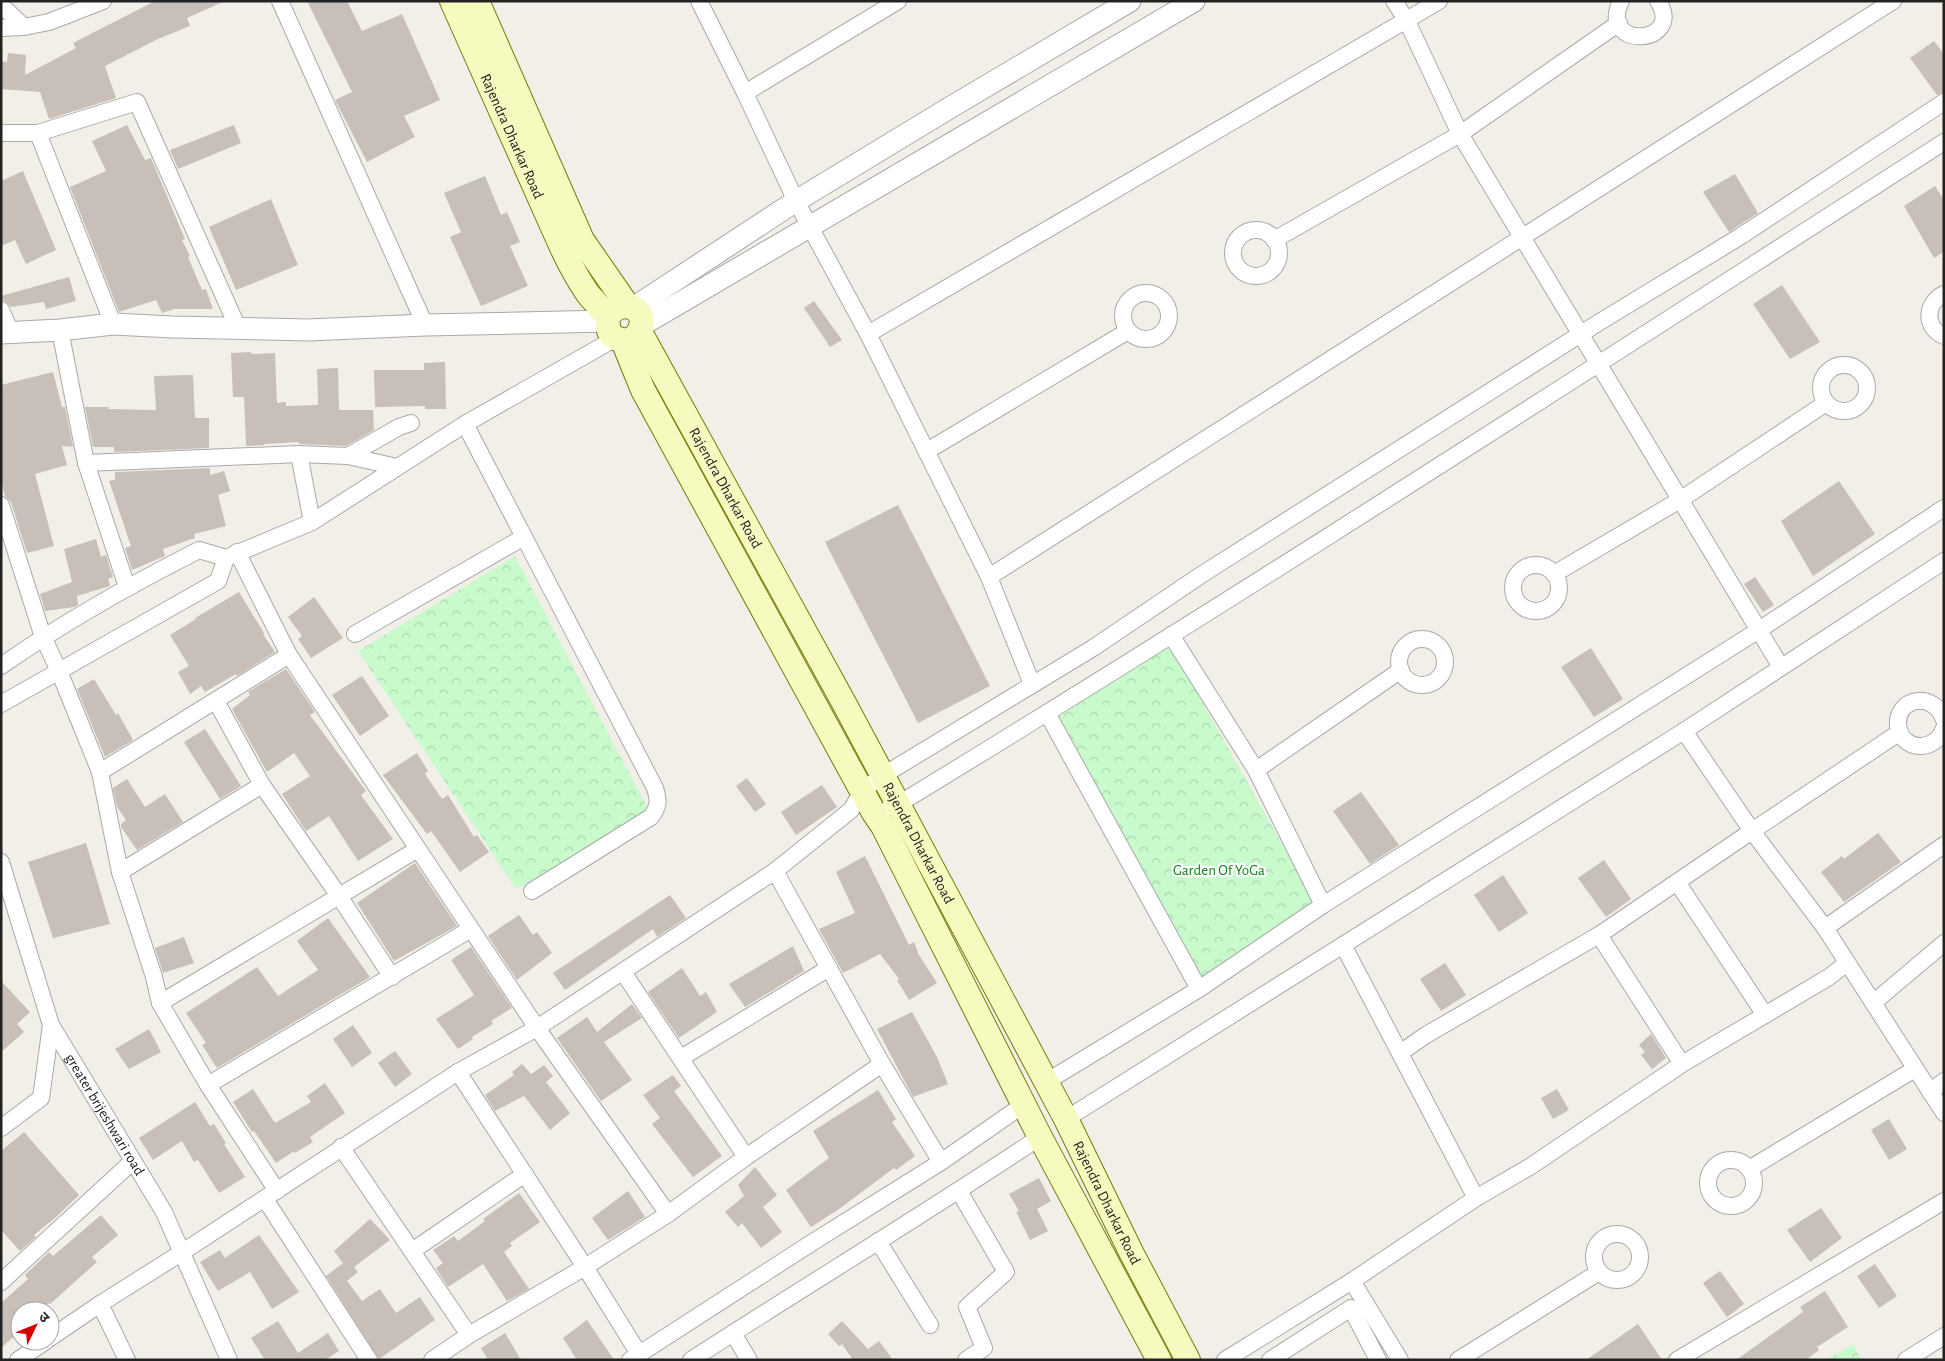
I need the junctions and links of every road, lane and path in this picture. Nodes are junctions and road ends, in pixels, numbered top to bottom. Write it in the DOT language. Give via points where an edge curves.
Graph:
graph roads {
  1 [pos="103,1"];
  2 [pos="280,1"];
  3 [pos="452,1"];
  4 [pos="477,1"];
  5 [pos="699,1"];
  6 [pos="898,1"];
  7 [pos="1130,1"];
  8 [pos="1194,1"];
  9 [pos="1394,1"];
  10 [pos="1440,1"];
  11 [pos="1622,1"];
  12 [pos="1658,1"];
  13 [pos="1893,1"];
  14 [pos="1,5"];
  15 [pos="1407,21"];
  16 [pos="1619,23"];
  17 [pos="24,26"];
  18 [pos="1,28"];
  19 [pos="745,93"];
  20 [pos="1944,102"];
  21 [pos="1,132"];
  22 [pos="38,133"];
  23 [pos="1460,134"];
  24 [pos="1944,142"];
  25 [pos="796,201"];
  26 [pos="810,225"];
  27 [pos="1524,238"];
  28 [pos="1274,240"];
  29 [pos="1944,294"];
  30 [pos="1,310"];
  31 [pos="624,323"];
  32 [pos="113,324"];
  33 [pos="425,325"];
  34 [pos="238,328"];
  35 [pos="60,330"];
  36 [pos="1128,331"];
  37 [pos="6,333"];
  38 [pos="868,334"];
  39 [pos="1582,334"];
  40 [pos="1944,336"];
  41 [pos="1600,363"];
  42 [pos="1826,403"];
  43 [pos="411,423"];
  44 [pos="465,424"];
  45 [pos="927,452"];
  46 [pos="300,454"];
  47 [pos="348,456"];
  48 [pos="86,463"];
  49 [pos="397,467"];
  50 [pos="1680,500"];
  51 [pos="1,505"];
  52 [pos="1944,508"];
  53 [pos="312,522"];
  54 [pos="524,537"];
  55 [pos="232,555"];
  56 [pos="1944,561"];
  57 [pos="1554,574"];
  58 [pos="989,577"];
  59 [pos="127,587"];
  60 [pos="1759,630"];
  61 [pos="355,634"];
  62 [pos="1171,635"];
  63 [pos="43,637"];
  64 [pos="289,655"];
  65 [pos="1,666"];
  66 [pos="1781,666"];
  67 [pos="1401,670"];
  68 [pos="59,671"];
  69 [pos="1032,684"];
  70 [pos="216,701"];
  71 [pos="1,704"];
  72 [pos="1047,713"];
  73 [pos="1944,720"];
  74 [pos="1944,728"];
  75 [pos="1684,732"];
  76 [pos="1900,732"];
  77 [pos="1256,770"];
  78 [pos="100,772"];
  79 [pos="882,776"];
  80 [pos="262,785"];
  81 [pos="863,804"];
  82 [pos="897,805"];
  83 [pos="1752,831"];
  84 [pos="1944,845"];
  85 [pos="418,849"];
  86 [pos="1,862"];
  87 [pos="775,871"];
  88 [pos="120,872"];
  89 [pos="1677,882"];
  90 [pos="532,891"];
  91 [pos="339,896"];
  92 [pos="1323,906"];
  93 [pos="1825,928"];
  94 [pos="471,929"];
  95 [pos="1599,935"];
  96 [pos="1944,943"];
  97 [pos="1343,945"];
  98 [pos="1847,963"];
  99 [pos="829,968"];
  100 [pos="623,972"];
  101 [pos="392,977"];
  102 [pos="1199,988"];
  103 [pos="160,1003"];
  104 [pos="1873,1003"];
  105 [pos="1765,1015"];
  106 [pos="51,1025"];
  107 [pos="537,1028"];
  108 [pos="1400,1053"];
  109 [pos="681,1058"];
  110 [pos="882,1064"];
  111 [pos="1682,1064"];
  112 [pos="1915,1069"];
  113 [pos="458,1072"];
  114 [pos="1944,1081"];
  115 [pos="1046,1082"];
  116 [pos="208,1085"];
  117 [pos="1930,1092"];
  118 [pos="1024,1105"];
  119 [pos="1944,1113"];
  120 [pos="1066,1119"];
  121 [pos="1,1128"];
  122 [pos="1040,1137"];
  123 [pos="341,1147"];
  124 [pos="746,1156"];
  125 [pos="133,1161"];
  126 [pos="941,1162"];
  127 [pos="1749,1169"];
  128 [pos="525,1174"];
  129 [pos="959,1191"];
  130 [pos="271,1195"];
  131 [pos="1476,1198"];
  132 [pos="1944,1201"];
  133 [pos="668,1214"];
  134 [pos="878,1241"];
  135 [pos="412,1251"];
  136 [pos="181,1253"];
  137 [pos="585,1267"];
  138 [pos="1599,1272"];
  139 [pos="1352,1281"];
  140 [pos="1,1282"];
  141 [pos="100,1304"];
  142 [pos="930,1325"];
  143 [pos="60,1331"];
  144 [pos="733,1333"];
  145 [pos="469,1335"];
  146 [pos="1944,1336"];
  147 [pos="31,1351"];
  148 [pos="987,1354"];
  149 [pos="635,1357"];
  150 [pos="18,1360"];
  151 [pos="127,1360"];
  152 [pos="229,1360"];
  153 [pos="369,1360"];
  154 [pos="432,1360"];
  155 [pos="691,1360"];
  156 [pos="749,1360"];
  157 [pos="966,1360"];
  158 [pos="1160,1360"];
  159 [pos="1188,1360"];
  160 [pos="1225,1360"];
  161 [pos="1270,1360"];
  162 [pos="1378,1360"];
  163 [pos="1400,1360"];
  164 [pos="1458,1360"];
  165 [pos="1677,1360"];
  166 [pos="1906,1360"];
  1 -- 17 [label="street" via="49,22"];
  2 -- 33 [label="street"];
  3 -- 31 [label="main road, Rajendra Dharkar Road" via="560,245 588,293"];
  4 -- 31 [label="main road, Rajendra Dharkar Road" via="582,240"];
  5 -- 19 [label="street"];
  6 -- 19 [label="street"];
  7 -- 25 [label="street"];
  8 -- 26 [label="street"];
  9 -- 15 [label="street"];
  10 -- 15 [label="street"];
  11 -- 16 [label="street" via="1617,15"];
  12 -- 16 [label="street" via="1663,18 1657,31 1650,35 1636,37 1622,30"];
  13 -- 27 [label="street"];
  14 -- 17 [label="street"];
  15 -- 23 [label="street"];
  15 -- 38 [label="street"];
  16 -- 23 [label="street"];
  17 -- 18 [label="street"];
  19 -- 25 [label="street"];
  20 -- 39 [label="street" via="1741,236"];
  21 -- 22 [label="street"];
  22 -- 32 [label="street"];
  22 -- 34 [label="street" via="137,102"];
  23 -- 27 [label="street"];
  23 -- 28 [label="street"];
  24 -- 41 [label="street"];
  25 -- 26 [label="street"];
  25 -- 31 [label="street"];
  26 -- 31 [label="street"];
  26 -- 38 [label="street"];
  27 -- 39 [label="street"];
  27 -- 58 [label="street"];
  29 -- 40 [label="street" via="1933,301 1929,316 1934,330"];
  30 -- 37 [label="street"];
  31 -- 33 [label="street"];
  31 -- 44 [label="street"];
  31 -- 79 [label="main road, Rajendra Dharkar Road" via="825,669"];
  31 -- 81 [label="main road, Rajendra Dharkar Road" via="643,390"];
  32 -- 34 [label="street"];
  32 -- 35 [label="street"];
  33 -- 34 [label="street" via="308,330"];
  35 -- 37 [label="street"];
  35 -- 48 [label="street"];
  36 -- 45 [label="street"];
  38 -- 45 [label="street"];
  39 -- 41 [label="street"];
  39 -- 69 [label="street"];
  41 -- 50 [label="street"];
  41 -- 62 [label="street"];
  42 -- 50 [label="street"];
  43 -- 47 [label="street"];
  44 -- 49 [label="street"];
  44 -- 54 [label="street"];
  45 -- 58 [label="street"];
  46 -- 47 [label="street"];
  46 -- 48 [label="street"];
  46 -- 53 [label="street"];
  47 -- 49 [label="street"];
  48 -- 59 [label="street"];
  49 -- 53 [label="street"];
  50 -- 57 [label="street"];
  50 -- 60 [label="street"];
  51 -- 63 [label="street"];
  52 -- 60 [label="street"];
  53 -- 55 [label="street"];
  54 -- 61 [label="street"];
  54 -- 90 [label="street" via="659,800 658,808 651,817"];
  55 -- 59 [label="street" via="199,550"];
  55 -- 64 [label="street"];
  55 -- 68 [label="street" via="218,582"];
  56 -- 66 [label="street"];
  58 -- 69 [label="street"];
  59 -- 63 [label="street"];
  60 -- 66 [label="street"];
  60 -- 92 [label="street"];
  62 -- 72 [label="street"];
  62 -- 77 [label="street"];
  63 -- 65 [label="street"];
  63 -- 68 [label="street"];
  64 -- 70 [label="street"];
  64 -- 85 [label="street"];
  66 -- 75 [label="street"];
  67 -- 77 [label="street"];
  68 -- 71 [label="street"];
  68 -- 78 [label="street"];
  69 -- 79 [label="street"];
  70 -- 78 [label="street"];
  70 -- 80 [label="street"];
  72 -- 82 [label="street"];
  72 -- 102 [label="street"];
  73 -- 76 [label="street" via="1936,706 1915,702 1903,710 1898,724"];
  74 -- 76 [label="street" via="1938,740 1924,747 1910,744"];
  75 -- 83 [label="street"];
  75 -- 97 [label="street"];
  76 -- 83 [label="street"];
  77 -- 92 [label="street"];
  78 -- 88 [label="street"];
  79 -- 81 [label="street"];
  79 -- 82 [label="main road, Rajendra Dharkar Road"];
  80 -- 88 [label="street"];
  80 -- 91 [label="street"];
  81 -- 82 [label="street"];
  81 -- 87 [label="street"];
  81 -- 118 [label="main road, Rajendra Dharkar Road" via="883,826"];
  82 -- 115 [label="main road, Rajendra Dharkar Road"];
  83 -- 89 [label="street"];
  83 -- 93 [label="street"];
  84 -- 93 [label="street"];
  85 -- 91 [label="street"];
  85 -- 94 [label="street"];
  86 -- 106 [label="street, greater brijeshwari road"];
  87 -- 99 [label="street"];
  87 -- 100 [label="street"];
  88 -- 103 [label="street"];
  89 -- 95 [label="street"];
  89 -- 105 [label="street"];
  91 -- 101 [label="street"];
  91 -- 103 [label="street"];
  92 -- 102 [label="street"];
  93 -- 98 [label="street"];
  94 -- 101 [label="street"];
  94 -- 107 [label="street"];
  95 -- 108 [label="street"];
  95 -- 111 [label="street"];
  96 -- 104 [label="street"];
  97 -- 108 [label="street"];
  97 -- 120 [label="street"];
  98 -- 104 [label="street"];
  98 -- 105 [label="street"];
  99 -- 109 [label="street"];
  99 -- 110 [label="street"];
  100 -- 107 [label="street"];
  100 -- 109 [label="street"];
  101 -- 116 [label="street"];
  102 -- 115 [label="street"];
  103 -- 116 [label="street"];
  104 -- 112 [label="street"];
  105 -- 111 [label="street"];
  106 -- 121 [label="street" via="41,1098"];
  106 -- 125 [label="street, greater brijeshwari road"];
  107 -- 113 [label="street"];
  107 -- 133 [label="street"];
  108 -- 131 [label="street"];
  109 -- 124 [label="street"];
  110 -- 124 [label="street"];
  110 -- 126 [label="street"];
  111 -- 131 [label="street" via="1531,1166"];
  112 -- 117 [label="street"];
  112 -- 127 [label="street"];
  113 -- 123 [label="street"];
  113 -- 128 [label="street"];
  114 -- 117 [label="street"];
  115 -- 120 [label="main road, Rajendra Dharkar Road"];
  116 -- 130 [label="street"];
  117 -- 119 [label="street"];
  118 -- 122 [label="main road, Rajendra Dharkar Road"];
  118 -- 126 [label="street"];
  120 -- 159 [label="main road, Rajendra Dharkar Road"];
  122 -- 129 [label="street"];
  122 -- 158 [label="main road, Rajendra Dharkar Road"];
  123 -- 130 [label="street"];
  123 -- 135 [label="street"];
  124 -- 133 [label="street"];
  125 -- 136 [label="street, greater brijeshwari road" via="164,1212"];
  125 -- 140 [label="street"];
  126 -- 149 [label="street"];
  128 -- 135 [label="street"];
  128 -- 137 [label="street"];
  129 -- 134 [label="street"];
  129 -- 148 [label="street" via="1006,1272 967,1307"];
  130 -- 136 [label="street"];
  130 -- 153 [label="street"];
  131 -- 139 [label="street"];
  132 -- 165 [label="street"];
  133 -- 137 [label="street"];
  134 -- 142 [label="street"];
  134 -- 144 [label="street"];
  135 -- 145 [label="street"];
  136 -- 141 [label="street"];
  136 -- 152 [label="street, greater brijeshwari road"];
  137 -- 145 [label="street"];
  137 -- 149 [label="street"];
  138 -- 164 [label="street"];
  139 -- 160 [label="street"];
  139 -- 163 [label="street"];
  141 -- 143 [label="street"];
  141 -- 151 [label="street"];
  144 -- 155 [label="street"];
  144 -- 156 [label="street"];
  145 -- 154 [label="street"];
  146 -- 166 [label="street"];
  147 -- 150 [label="street"];
  148 -- 157 [label="street"];
  161 -- 162 [label="street" via="1351,1308"];
}
